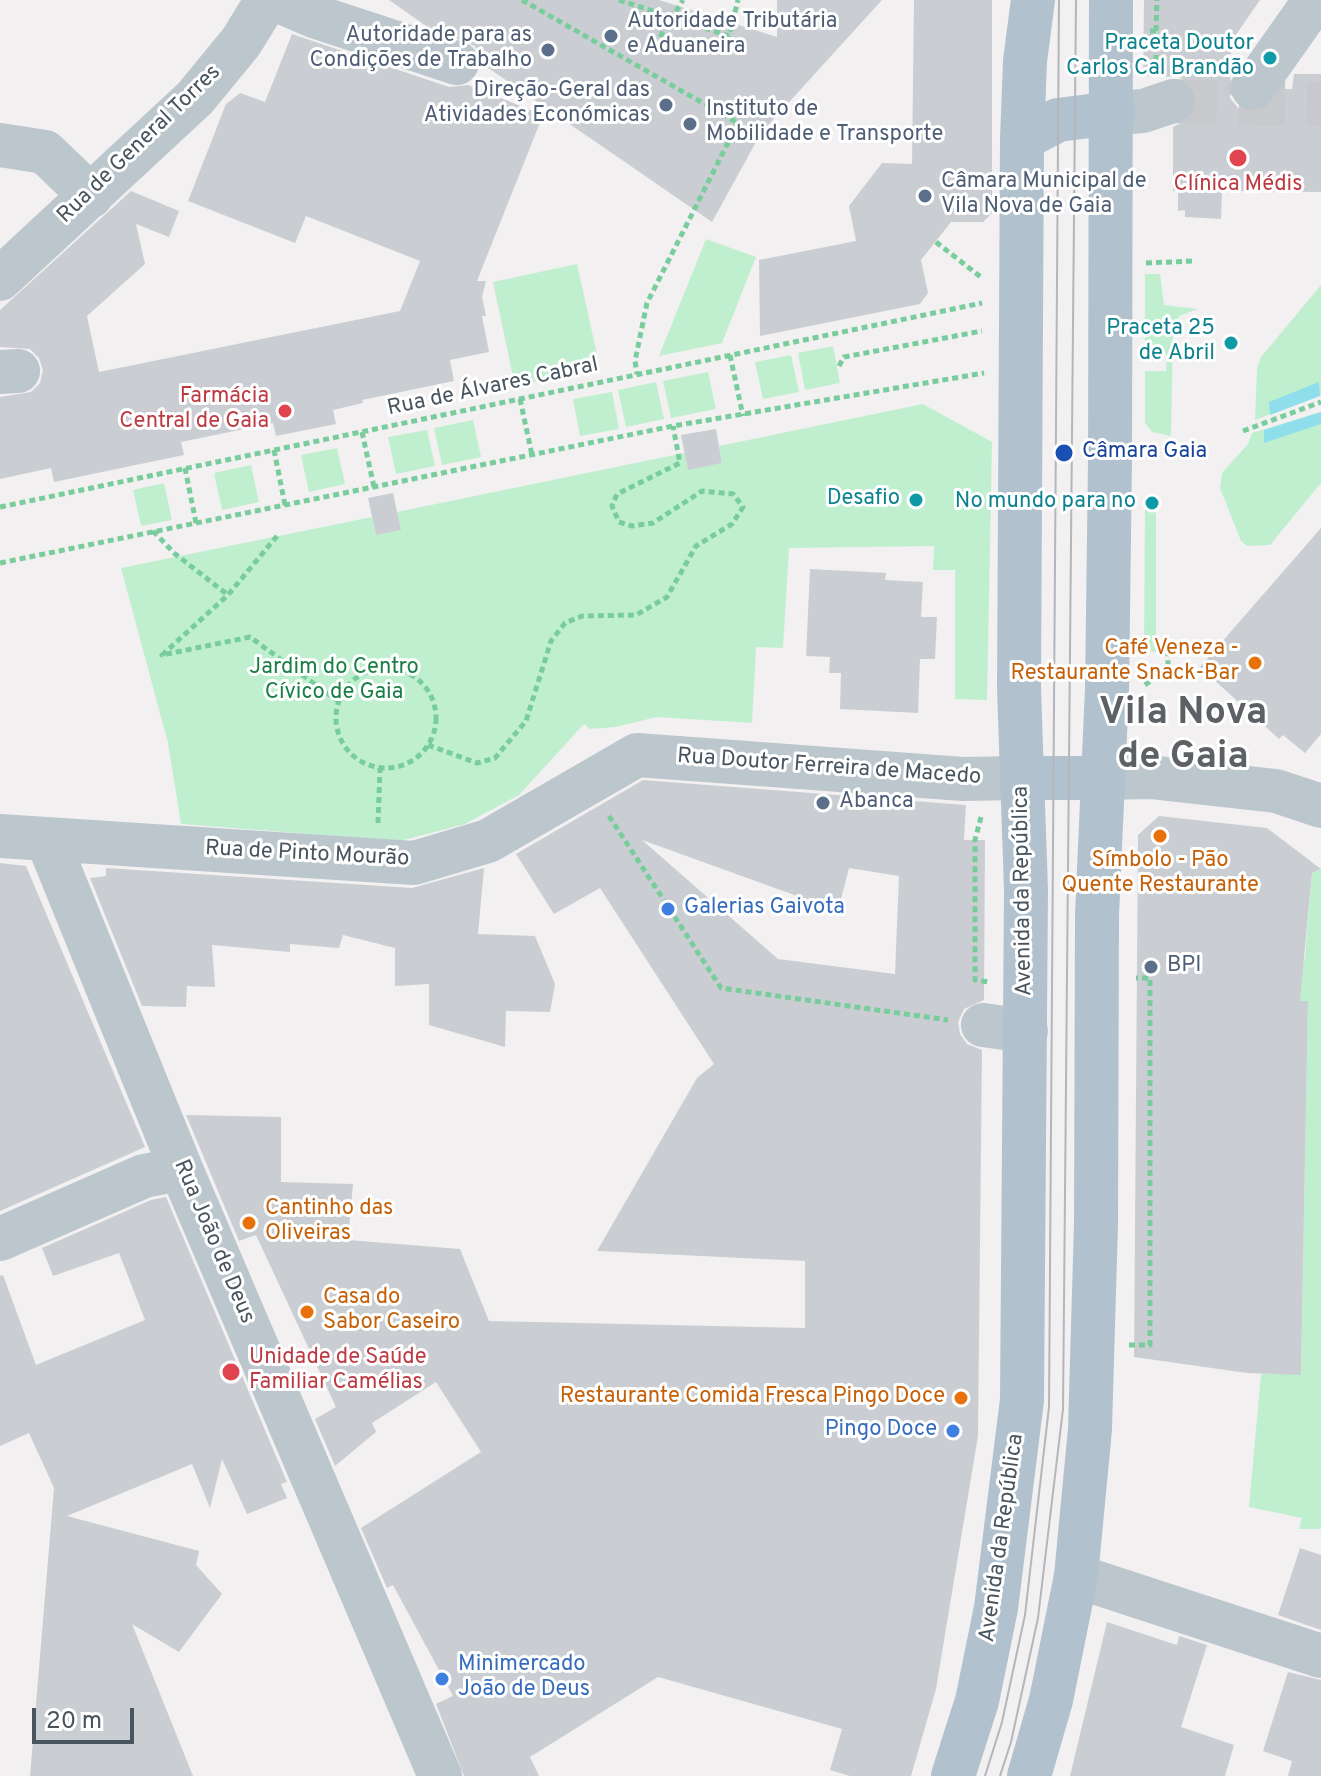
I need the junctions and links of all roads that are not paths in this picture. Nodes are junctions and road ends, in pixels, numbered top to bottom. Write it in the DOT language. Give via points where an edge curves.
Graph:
graph roads {
  1 [pos="267,0"];
  2 [pos="277,0"];
  3 [pos="1033,0"];
  4 [pos="1111,0"];
  5 [pos="1315,0"];
  6 [pos="457,63"];
  7 [pos="1253,88"];
  8 [pos="1173,101"];
  9 [pos="1113,113"];
  10 [pos="1022,139"];
  11 [pos="0,145"];
  12 [pos="0,162"];
  13 [pos="84,203"];
  14 [pos="0,279"];
  15 [pos="637,755"];
  16 [pos="1022,778"];
  17 [pos="1103,778"];
  18 [pos="1313,790"];
  19 [pos="0,836"];
  20 [pos="47,839"];
  21 [pos="983,1025"];
  22 [pos="1026,1031"];
  23 [pos="181,1169"];
  24 [pos="0,1239"];
  25 [pos="1076,1576"];
  26 [pos="1321,1656"];
  27 [pos="440,1776"];
  28 [pos="953,1776"];
  29 [pos="1029,1776"];
  1 -- 13 [label="street, Rua de General Torres" via="195,98"];
  2 -- 6 [label="street"];
  3 -- 10 [label="main road, Avenida da República"];
  4 -- 9 [label="main road"];
  5 -- 7 [label="street"];
  8 -- 9 [label="street"];
  9 -- 10 [label="main road" via="1058,120"];
  9 -- 17 [label="main road"];
  10 -- 16 [label="main road, Avenida da República"];
  11 -- 13 [label="street" via="45,152"];
  12 -- 13 [label="street" via="30,169"];
  13 -- 14 [label="street, Rua de General Torres"];
  15 -- 16 [label="street, Rua Doutor Ferreira de Macedo" via="963,779"];
  15 -- 20 [label="street, Rua de Pinto Mourão" via="488,841 414,863"];
  16 -- 17 [label="main road"];
  16 -- 22 [label="main road, Avenida da República"];
  17 -- 18 [label="street"];
  17 -- 25 [label="main road" via="1090,1429"];
  19 -- 20 [label="street, Rua de Pinto Mourão"];
  20 -- 23 [label="street, Rua João de Deus"];
  21 -- 22 [label="street"];
  22 -- 28 [label="main road, Avenida da República" via="1022,1400 996,1608 977,1701"];
  23 -- 24 [label="street" via="144,1176"];
  23 -- 27 [label="street, Rua João de Deus"];
  25 -- 26 [label="street"];
  25 -- 29 [label="main road" via="1051,1700"];
}
